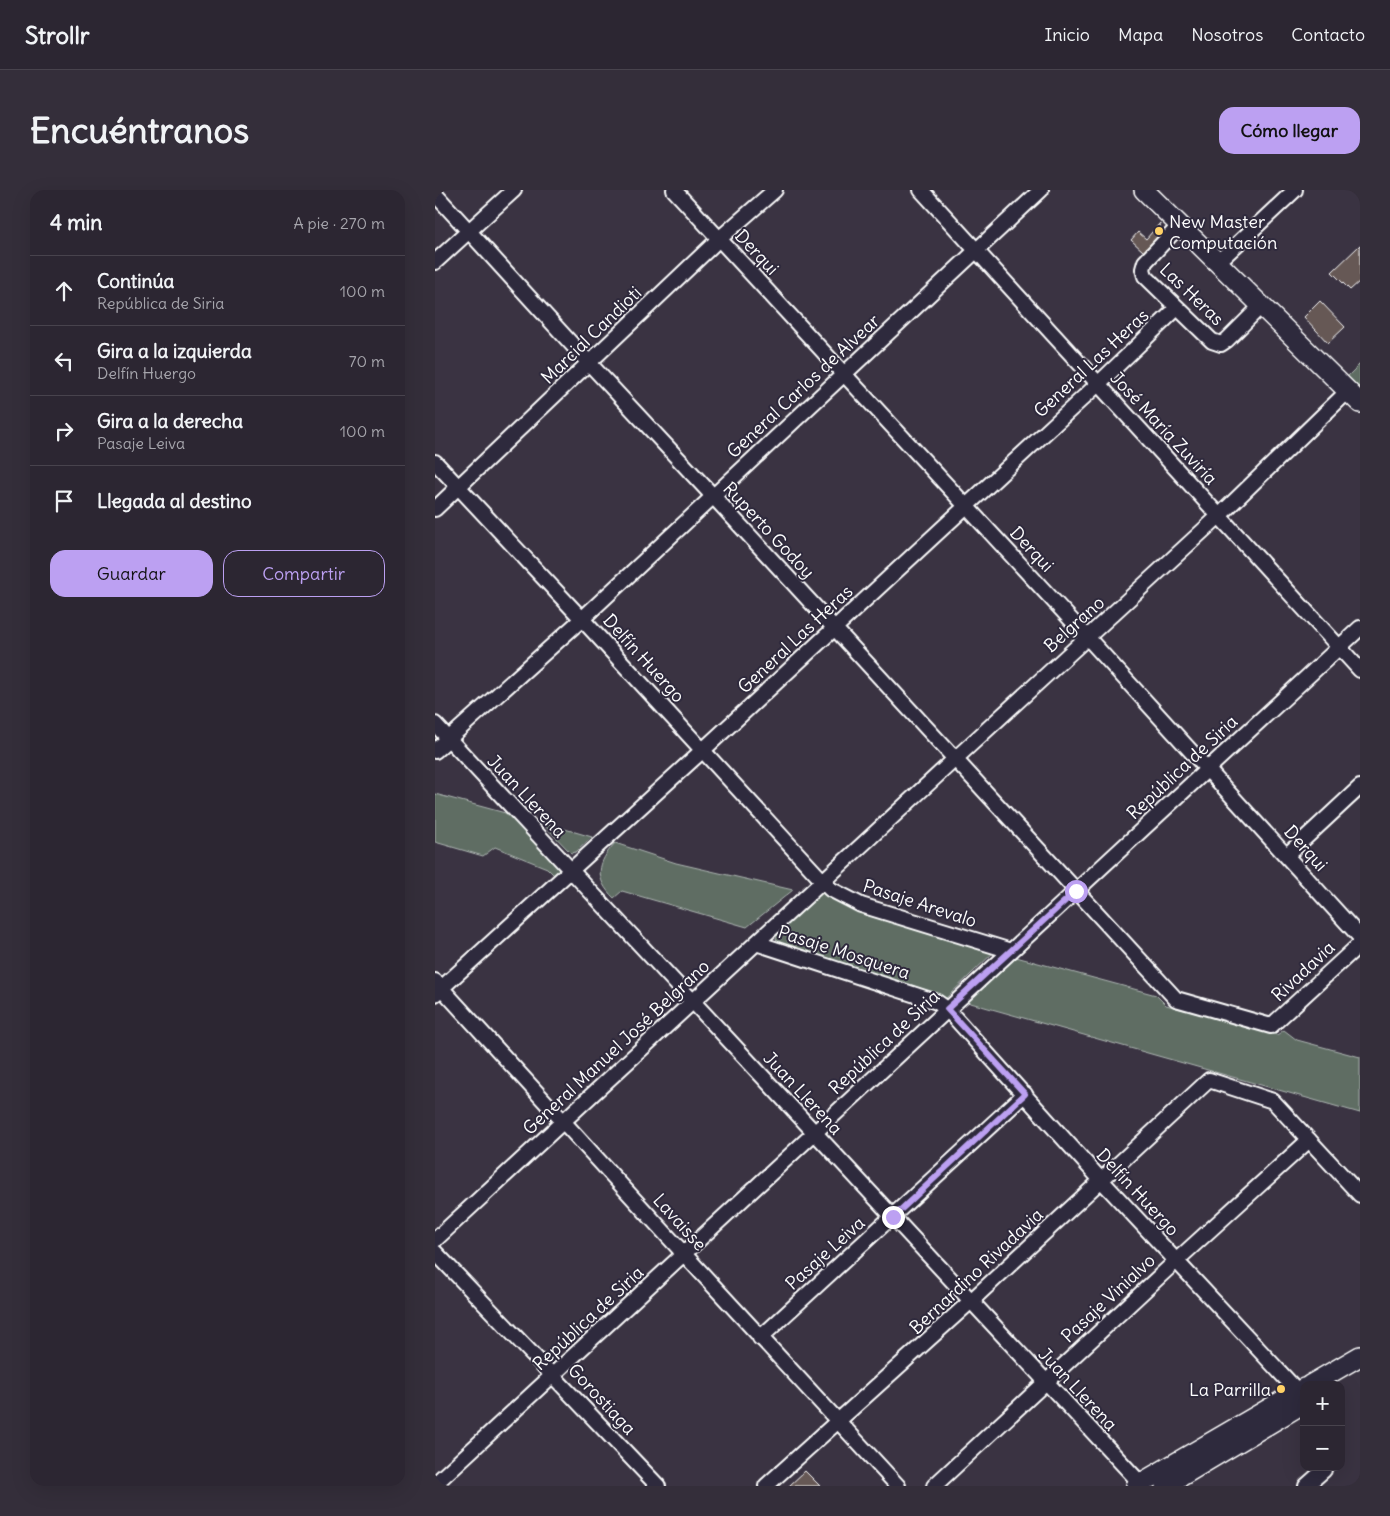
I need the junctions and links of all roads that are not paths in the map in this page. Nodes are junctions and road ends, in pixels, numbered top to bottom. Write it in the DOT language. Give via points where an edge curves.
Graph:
graph roads {
  1 [pos="513,190"];
  2 [pos="674,190"];
  3 [pos="775,190"];
  4 [pos="921,190"];
  5 [pos="1041,190"];
  6 [pos="1144,190"];
  7 [pos="1295,190"];
  8 [pos="435,194"];
  9 [pos="1180,225"];
  10 [pos="469,231"];
  11 [pos="719,240"];
  12 [pos="976,250"];
  13 [pos="435,262"];
  14 [pos="1217,262"];
  15 [pos="1261,306"];
  16 [pos="1177,308"];
  17 [pos="589,363"];
  18 [pos="844,375"];
  19 [pos="1098,384"];
  20 [pos="1354,397"];
  21 [pos="435,462"];
  22 [pos="459,488"];
  23 [pos="713,496"];
  24 [pos="966,505"];
  25 [pos="435,509"];
  26 [pos="1219,516"];
  27 [pos="583,619"];
  28 [pos="834,628"];
  29 [pos="1360,628"];
  30 [pos="1087,637"];
  31 [pos="1339,647"];
  32 [pos="1360,670"];
  33 [pos="435,724"];
  34 [pos="448,738"];
  35 [pos="703,750"];
  36 [pos="435,751"];
  37 [pos="955,758"];
  38 [pos="1208,769"];
  39 [pos="1360,787"];
  40 [pos="1287,855"];
  41 [pos="571,871"];
  42 [pos="823,882"];
  43 [pos="1076,891"];
  44 [pos="1360,937"];
  45 [pos="756,943"];
  46 [pos="1360,944"];
  47 [pos="1011,951"];
  48 [pos="437,988"];
  49 [pos="693,1001"];
  50 [pos="947,1009"];
  51 [pos="1025,1094"];
  52 [pos="563,1120"];
  53 [pos="814,1134"];
  54 [pos="1309,1140"];
  55 [pos="1101,1180"];
  56 [pos="1360,1194"];
  57 [pos="893,1217"];
  58 [pos="435,1240"];
  59 [pos="435,1252"];
  60 [pos="684,1254"];
  61 [pos="1176,1261"];
  62 [pos="971,1301"];
  63 [pos="761,1338"];
  64 [pos="1360,1356"];
  65 [pos="1360,1371"];
  66 [pos="553,1376"];
  67 [pos="1322,1381"];
  68 [pos="1343,1381"];
  69 [pos="1045,1382"];
  70 [pos="1300,1389"];
  71 [pos="1300,1395"];
  72 [pos="1300,1396"];
  73 [pos="839,1422"];
  74 [pos="1323,1471"];
  75 [pos="435,1484"];
  76 [pos="1140,1485"];
  77 [pos="658,1486"];
  78 [pos="766,1486"];
  79 [pos="898,1486"];
  80 [pos="935,1486"];
  81 [pos="1165,1486"];
  82 [pos="1306,1486"];
  1 -- 10 [label="street"];
  2 -- 11 [label="street, Derqui"];
  3 -- 11 [label="street, Marcial Candioti"];
  4 -- 12 [label="street, José María Zuviría"];
  5 -- 12 [label="street, General Carlos de Alvear"];
  6 -- 9 [label="main road"];
  7 -- 14 [label="street"];
  8 -- 10 [label="street, Ruperto Godoy"];
  9 -- 14 [label="main road"];
  9 -- 16 [label="street, Las Heras" via="1145,262 1143,269 1145,276"];
  10 -- 13 [label="street"];
  10 -- 17 [label="street, Ruperto Godoy"];
  11 -- 17 [label="street, Marcial Candioti"];
  11 -- 18 [label="street, Derqui"];
  12 -- 18 [label="street, General Carlos de Alvear"];
  12 -- 19 [label="street, José María Zuviría"];
  14 -- 15 [label="main road"];
  15 -- 16 [label="street, Las Heras" via="1221,344 1212,341"];
  15 -- 20 [label="main road"];
  16 -- 19 [label="street, General Las Heras"];
  17 -- 22 [label="street, Marcial Candioti"];
  17 -- 23 [label="street, Ruperto Godoy"];
  18 -- 23 [label="street, General Carlos de Alvear"];
  18 -- 24 [label="street, Derqui"];
  19 -- 24 [label="street, General Las Heras"];
  19 -- 26 [label="street, José María Zuviría"];
  20 -- 26 [label="street, Belgrano"];
  21 -- 22 [label="street, Delfín Huergo"];
  22 -- 25 [label="street, Marcial Candioti"];
  22 -- 27 [label="street, Delfín Huergo"];
  23 -- 27 [label="street, General Carlos de Alvear"];
  23 -- 28 [label="street, Ruperto Godoy"];
  24 -- 28 [label="street, General Las Heras"];
  24 -- 30 [label="street, Derqui"];
  26 -- 30 [label="street, Belgrano"];
  26 -- 31 [label="street, José María Zuviría"];
  27 -- 34 [label="street, General Carlos de Alvear"];
  27 -- 35 [label="street, Delfín Huergo"];
  28 -- 35 [label="street, General Las Heras"];
  28 -- 37 [label="street, Ruperto Godoy"];
  29 -- 31 [label="street, República de Siria"];
  30 -- 37 [label="street, Belgrano"];
  30 -- 38 [label="street, Derqui"];
  31 -- 32 [label="street, José María Zuviría"];
  31 -- 38 [label="street, República de Siria"];
  33 -- 34 [label="street, Juan Llerena"];
  34 -- 36 [label="street, General Carlos de Alvear"];
  34 -- 41 [label="street, Juan Llerena"];
  35 -- 41 [label="street, General Las Heras"];
  35 -- 42 [label="street, Delfín Huergo"];
  37 -- 42 [label="street, Belgrano"];
  37 -- 43 [label="street, Ruperto Godoy"];
  38 -- 40 [label="street, Derqui"];
  38 -- 43 [label="street, República de Siria"];
  39 -- 40 [label="street"];
  40 -- 44 [label="street, Derqui"];
  41 -- 48 [label="street, General Las Heras"];
  41 -- 49 [label="street, Juan Llerena"];
  42 -- 45 [label="street, General Manuel José Belgrano"];
  42 -- 47 [label="street, Pasaje Arevalo" via="861,905"];
  43 -- 46 [label="street, Rivadavia" via="1176,999 1271,1026"];
  43 -- 47 [label="street, República de Siria"];
  45 -- 49 [label="street, General Manuel José Belgrano"];
  45 -- 50 [label="street, Pasaje Mosquera" via="937,1002"];
  47 -- 50 [label="street, República de Siria"];
  48 -- 52 [label="street, Lavaisse"];
  49 -- 52 [label="street, General Manuel José Belgrano"];
  49 -- 53 [label="street, Juan Llerena"];
  50 -- 51 [label="street, Delfín Huergo"];
  50 -- 53 [label="street, República de Siria"];
  51 -- 55 [label="street, Delfín Huergo"];
  51 -- 57 [label="street, Pasaje Leiva"];
  52 -- 58 [label="street, General Manuel José Belgrano"];
  52 -- 60 [label="street, Lavaisse"];
  53 -- 57 [label="street, Juan Llerena"];
  53 -- 60 [label="street, República de Siria"];
  54 -- 55 [label="street, Bernardino Rivadavia" via="1273,1101 1209,1080"];
  54 -- 56 [label="street"];
  54 -- 61 [label="street, Pasaje Vinialvo"];
  55 -- 61 [label="street, Delfín Huergo"];
  55 -- 62 [label="street, Bernardino Rivadavia"];
  57 -- 62 [label="street, Juan Llerena"];
  57 -- 63 [label="street, Pasaje Leiva"];
  59 -- 66 [label="street, Gorostiaga"];
  60 -- 63 [label="street, Lavaisse"];
  60 -- 66 [label="street, República de Siria"];
  61 -- 69 [label="street, Pasaje Vinialvo"];
  61 -- 70 [label="street, Delfín Huergo"];
  62 -- 69 [label="street, Juan Llerena"];
  62 -- 73 [label="street, Bernardino Rivadavia"];
  63 -- 73 [label="street, Lavaisse"];
  64 -- 67 [label="main road"];
  65 -- 68 [label="main road"];
  66 -- 75 [label="street, República de Siria"];
  66 -- 77 [label="street, Gorostiaga"];
  69 -- 76 [label="street, Juan Llerena"];
  69 -- 80 [label="street, Pasaje Vinialvo"];
  71 -- 76 [label="main road"];
  72 -- 81 [label="main road"];
  73 -- 78 [label="street, Bernardino Rivadavia"];
  73 -- 79 [label="street, Lavaisse"];
  74 -- 82 [label="street"];
}
